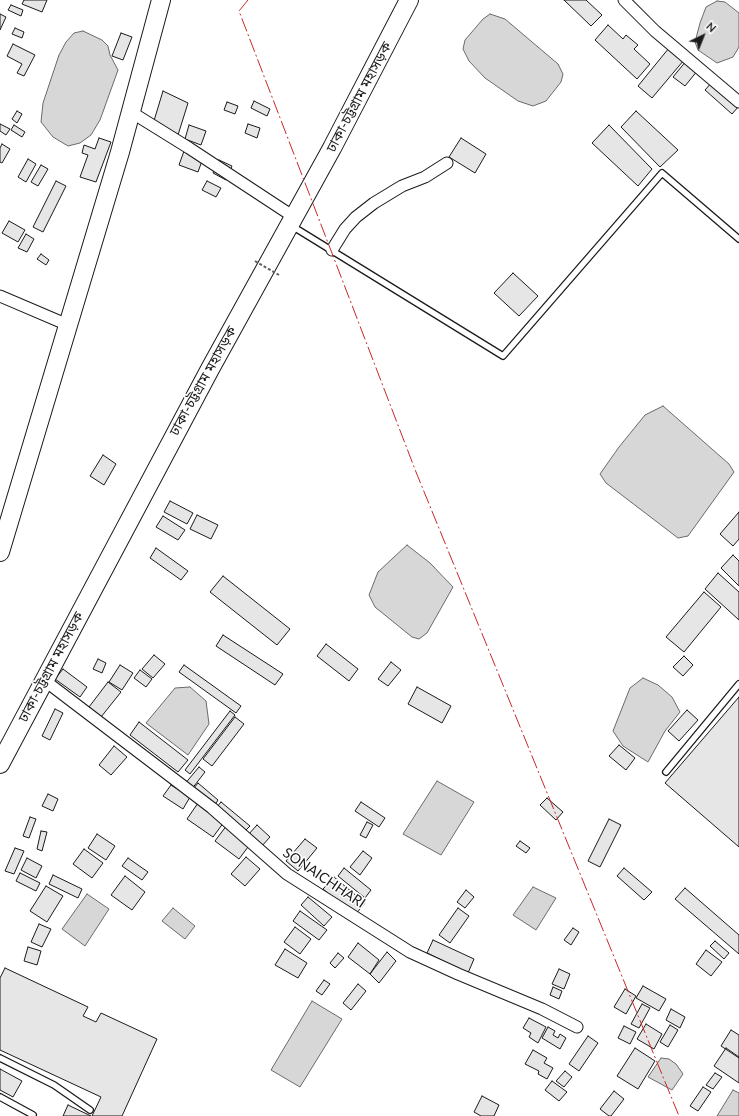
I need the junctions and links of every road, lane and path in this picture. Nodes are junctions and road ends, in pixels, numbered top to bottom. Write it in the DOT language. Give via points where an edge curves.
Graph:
graph roads {
  1 [pos="161,0"];
  2 [pos="409,0"];
  3 [pos="624,0"];
  4 [pos="739,102"];
  5 [pos="131,112"];
  6 [pos="447,163"];
  7 [pos="292,220"];
  8 [pos="739,239"];
  9 [pos="332,250"];
  10 [pos="255,261"];
  11 [pos="279,275"];
  12 [pos="0,296"];
  13 [pos="68,325"];
  14 [pos="0,552"];
  15 [pos="44,680"];
  16 [pos="739,684"];
  17 [pos="0,764"];
  18 [pos="666,772"];
  19 [pos="577,1027"];
  20 [pos="0,1058"];
  21 [pos="0,1097"];
  22 [pos="90,1110"];
  23 [pos="33,1116"];
  1 -- 5 [label="highway"];
  2 -- 7 [label="highway, ঢাকা-চট্টগ্রাম মহাসড়ক"];
  3 -- 4 [label="street" via="655,31"];
  5 -- 7 [label="street" via="189,148"];
  5 -- 13 [label="highway"];
  6 -- 9 [label="street" via="374,203 345,229"];
  7 -- 9 [label="lane"];
  7 -- 15 [label="highway, ঢাকা-চট্টগ্রাম মহাসড়ক"];
  8 -- 9 [label="lane" via="662,173 503,356"];
  10 -- 11 [label="path, bridge"];
  12 -- 13 [label="street"];
  13 -- 14 [label="highway"];
  15 -- 17 [label="highway, ঢাকা-চট্টগ্রাম মহাসড়ক"];
  15 -- 19 [label="street, SONAICHHARI" via="212,808 287,874 410,952 542,1008"];
  16 -- 18 [label="lane"];
  20 -- 22 [label="lane" via="54,1085"];
  21 -- 23 [label="lane"];
}
